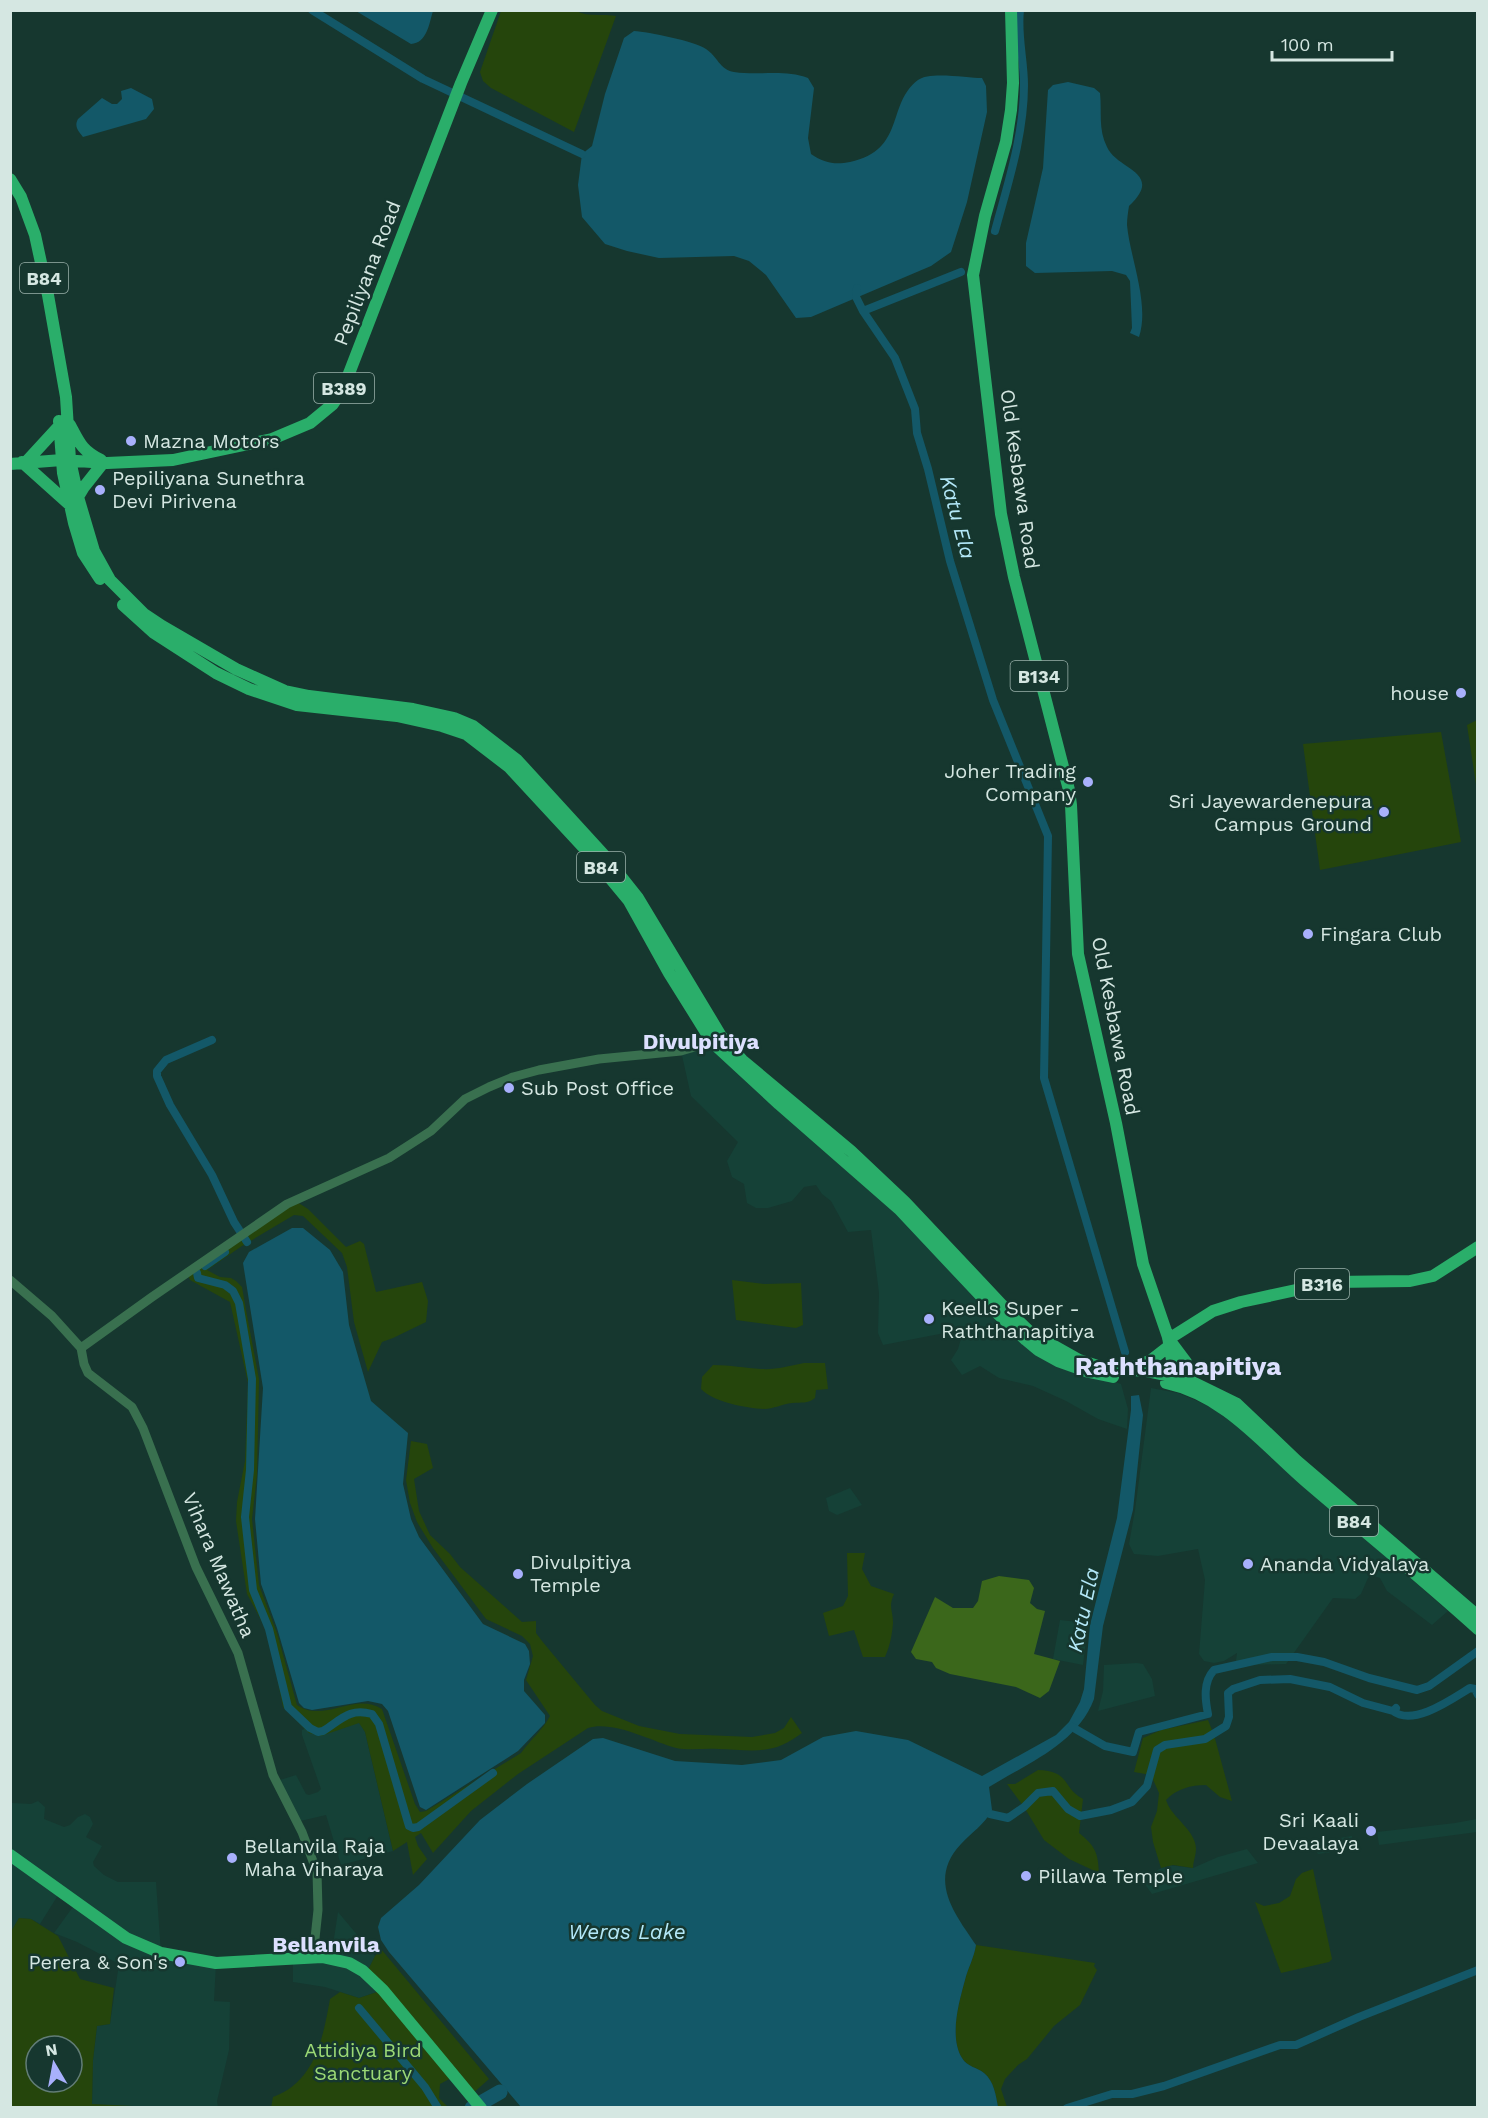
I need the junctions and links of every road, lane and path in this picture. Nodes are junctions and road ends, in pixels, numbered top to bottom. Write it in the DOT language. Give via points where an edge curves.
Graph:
graph roads {
  1 [pos="492,10"];
  2 [pos="1011,10"];
  3 [pos="10,179"];
  4 [pos="64,423"];
  5 [pos="66,460"];
  6 [pos="20,462"];
  7 [pos="105,463"];
  8 [pos="74,501"];
  9 [pos="716,1039"];
  10 [pos="1478,1247"];
  11 [pos="10,1280"];
  12 [pos="1168,1342"];
  13 [pos="81,1348"];
  14 [pos="1186,1362"];
  15 [pos="1124,1370"];
  16 [pos="1182,1383"];
  17 [pos="1211,1391"];
  18 [pos="1348,1510"];
  19 [pos="1478,1616"];
  20 [pos="1478,1629"];
  21 [pos="10,1855"];
  22 [pos="313,1958"];
  23 [pos="481,2108"];
  1 -- 7 [label="main road, Pepiliyana Road / B389" via="343,389 333,404 310,423 272,439 173,460"];
  2 -- 12 [label="main road, Old Kesbawa Road / B134" via="1011,110 973,275 1001,514 1016,588 1069,790 1078,954 1143,1264"];
  3 -- 4 [label="main road, B84" via="35,235 66,397"];
  4 -- 5 [label="main road, B84"];
  4 -- 6 [label="main road"];
  4 -- 7 [label="main road" via="87,454"];
  5 -- 6 [label="main road, Pepiliyana Road / B389"];
  5 -- 7 [label="main road, Pepiliyana Road / B389"];
  5 -- 8 [label="main road, B84"];
  6 -- 8 [label="main road"];
  7 -- 8 [label="main road"];
  8 -- 9 [label="main road, B84" via="74,523 83,553 114,597 153,633 216,673 297,705 422,721 466,734 509,767 599,857 673,981"];
  9 -- 13 [label="street" via="681,1051 539,1070 489,1087 465,1099 431,1131 389,1158 287,1204"];
  9 -- 15 [label="main road, B84" via="851,1151 1031,1333 1079,1360"];
  9 -- 16 [label="main road, B84" via="738,1067 898,1209 995,1311 1038,1350 1097,1374"];
  10 -- 12 [label="main road, B316" via="1433,1276 1410,1281 1333,1282 1241,1302 1213,1311"];
  11 -- 13 [label="street, Vihara Mawatha" via="52,1316"];
  12 -- 14 [label="main road, Old Kesbawa Road / B134"];
  12 -- 15 [label="main road" via="1150,1361"];
  12 -- 16 [label="main road, Old Kesbawa Road / B134"];
  13 -- 22 [label="street, Vihara Mawatha" via="88,1373 132,1407 143,1428 196,1567 238,1653 273,1775 317,1872"];
  14 -- 16 [label="main road, Old Kesbawa Road / B134"];
  14 -- 17 [label="main road"];
  15 -- 16 [label="main road, B84"];
  16 -- 17 [label="main road, B84"];
  16 -- 18 [label="main road, B84" via="1246,1424 1290,1468"];
  17 -- 18 [label="main road, B84" via="1237,1404"];
  18 -- 19 [label="main road, B84"];
  18 -- 20 [label="main road, B84"];
  21 -- 22 [label="main road" via="126,1938 161,1953 216,1963"];
  22 -- 23 [label="main road" via="349,1963 374,1980"];
}
